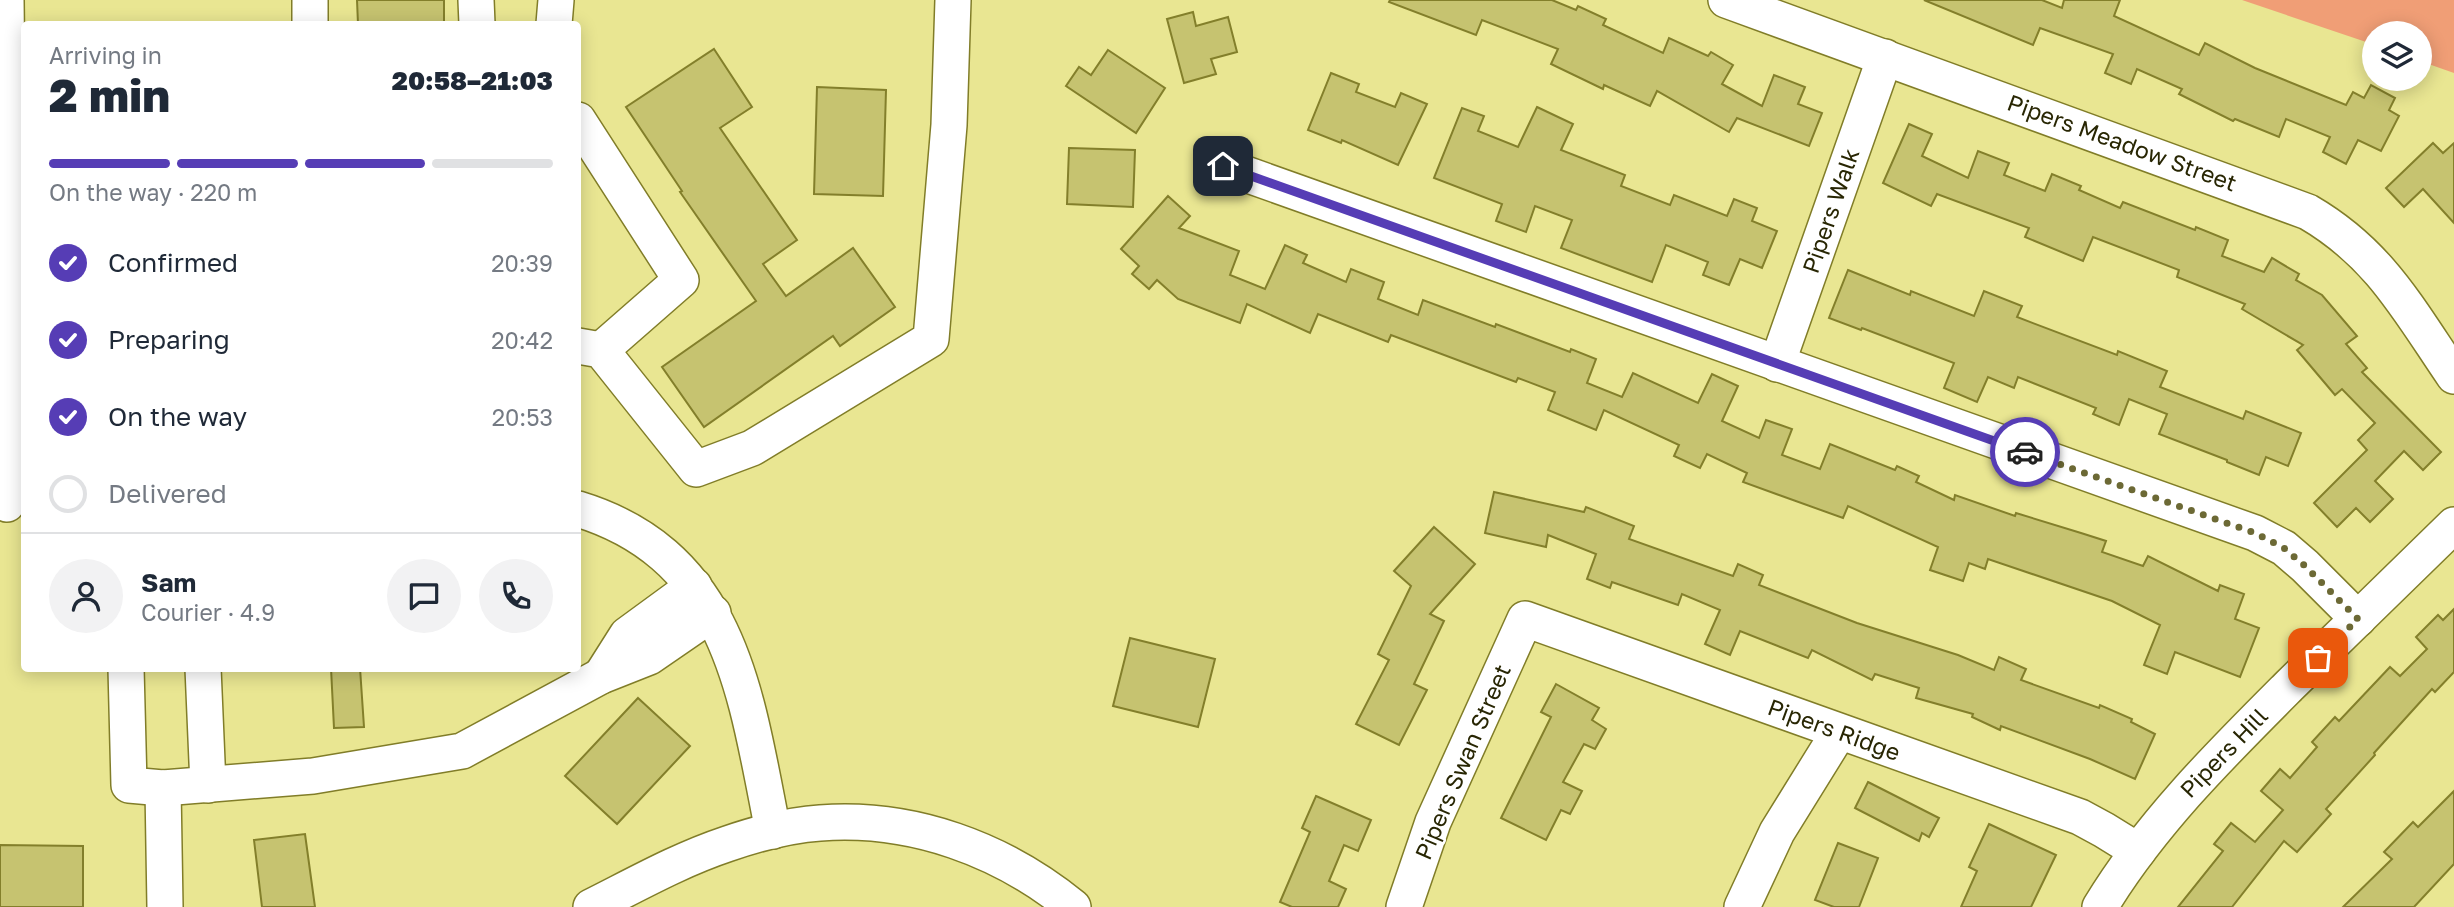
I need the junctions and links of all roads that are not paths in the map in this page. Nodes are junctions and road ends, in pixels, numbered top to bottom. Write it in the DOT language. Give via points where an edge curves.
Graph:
graph roads {
  1 [pos="6,0"];
  2 [pos="310,0"];
  3 [pos="476,0"];
  4 [pos="556,0"];
  5 [pos="953,0"];
  6 [pos="1726,0"];
  7 [pos="310,21"];
  8 [pos="477,21"];
  9 [pos="554,21"];
  10 [pos="1885,57"];
  11 [pos="581,125"];
  12 [pos="16,142"];
  13 [pos="1223,166"];
  14 [pos="589,348"];
  15 [pos="17,359"];
  16 [pos="1777,364"];
  17 [pos="2454,376"];
  18 [pos="18,425"];
  19 [pos="10,504"];
  20 [pos="581,510"];
  21 [pos="2454,525"];
  22 [pos="703,600"];
  23 [pos="1525,619"];
  24 [pos="2358,619"];
  25 [pos="126,672"];
  26 [pos="202,672"];
  27 [pos="1839,732"];
  28 [pos="208,785"];
  29 [pos="163,788"];
  30 [pos="773,831"];
  31 [pos="2138,851"];
  32 [pos="165,907"];
  33 [pos="591,907"];
  34 [pos="1073,907"];
  35 [pos="1404,907"];
  36 [pos="1742,907"];
  37 [pos="2100,907"];
  1 -- 12 [label="street"];
  2 -- 7 [label="street"];
  3 -- 8 [label="street"];
  4 -- 9 [label="street"];
  5 -- 14 [label="street" via="949,125 931,339 752,448 696,469"];
  6 -- 10 [label="street, Pipers Meadow Street"];
  10 -- 16 [label="street, Pipers Walk"];
  10 -- 17 [label="street, Pipers Meadow Street" via="2308,212 2350,240 2385,276"];
  11 -- 14 [label="street" via="681,280"];
  12 -- 15 [label="street"];
  13 -- 16 [label="street"];
  15 -- 18 [label="street"];
  16 -- 24 [label="street" via="2255,533 2284,548"];
  18 -- 19 [label="street"];
  20 -- 22 [label="street" via="634,534 667,559"];
  21 -- 24 [label="street, Pipers Hill"];
  22 -- 28 [label="street" via="649,657 601,676 462,751 313,776"];
  22 -- 30 [label="street" via="729,646 743,688"];
  23 -- 27 [label="street, Pipers Ridge"];
  23 -- 35 [label="street, Pipers Swan Street" via="1433,822"];
  24 -- 31 [label="street, Pipers Hill" via="2181,796"];
  25 -- 29 [label="street" via="129,785"];
  26 -- 28 [label="street"];
  27 -- 31 [label="street, Pipers Ridge" via="2080,817"];
  27 -- 36 [label="street" via="1777,832"];
  28 -- 29 [label="street"];
  29 -- 32 [label="street"];
  30 -- 33 [label="street" via="703,853"];
  30 -- 34 [label="street" via="837,822 934,835 1012,864"];
  31 -- 37 [label="street, Pipers Hill"];
}
